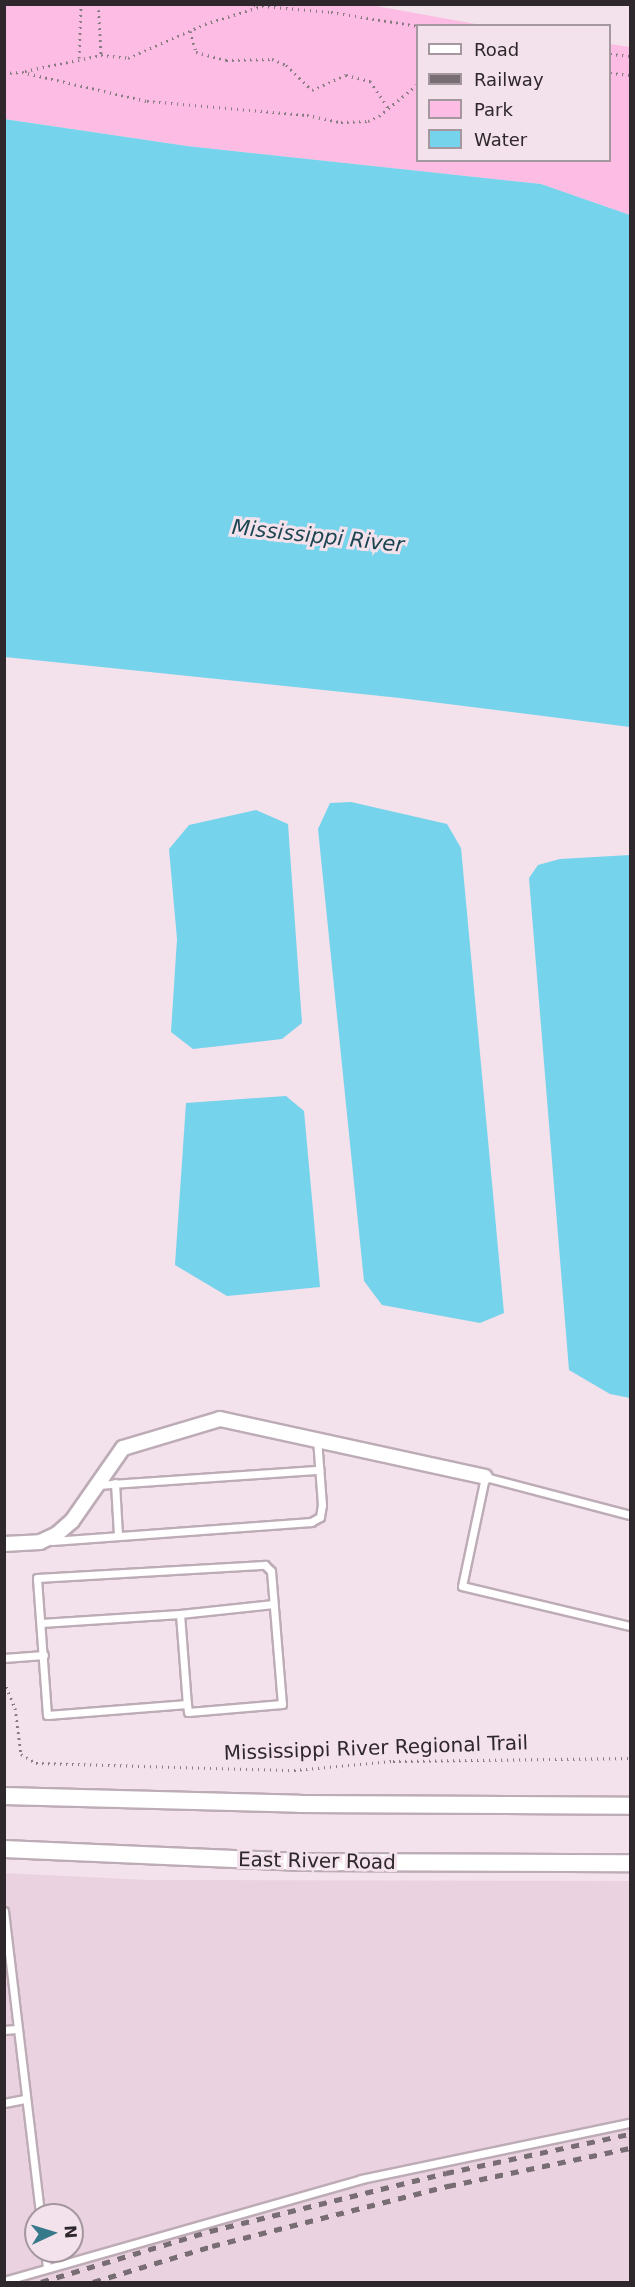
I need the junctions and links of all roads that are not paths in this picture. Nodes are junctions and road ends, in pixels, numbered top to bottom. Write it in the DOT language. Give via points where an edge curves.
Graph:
graph roads {
  1 [pos="317,1439"];
  2 [pos="319,1470"];
  3 [pos="485,1477"];
  4 [pos="115,1484"];
  5 [pos="96,1485"];
  6 [pos="630,1515"];
  7 [pos="118,1535"];
  8 [pos="40,1542"];
  9 [pos="4,1544"];
  10 [pos="273,1604"];
  11 [pos="180,1614"];
  12 [pos="41,1623"];
  13 [pos="630,1626"];
  14 [pos="44,1655"];
  15 [pos="4,1658"];
  16 [pos="188,1704"];
  17 [pos="4,1796"];
  18 [pos="630,1806"];
  19 [pos="11,1850"];
  20 [pos="630,1863"];
  21 [pos="4,1911"];
  22 [pos="6,1953"];
  23 [pos="16,2028"];
  24 [pos="4,2030"];
  25 [pos="25,2099"];
  26 [pos="4,2103"];
  27 [pos="630,2123"];
  28 [pos="38,2203"];
  29 [pos="46,2263"];
  30 [pos="47,2267"];
  31 [pos="4,2281"];
  1 -- 2 [label="lane"];
  1 -- 3 [label="street"];
  1 -- 5 [label="street" via="234,1419 206,1421 133,1442 115,1455"];
  2 -- 4 [label="lane"];
  2 -- 7 [label="lane" via="322,1505 320,1517 311,1522"];
  3 -- 6 [label="lane"];
  3 -- 13 [label="lane" via="462,1586"];
  4 -- 5 [label="lane"];
  4 -- 7 [label="lane"];
  5 -- 8 [label="street" via="72,1521"];
  7 -- 8 [label="lane"];
  8 -- 9 [label="street"];
  10 -- 11 [label="lane"];
  10 -- 12 [label="lane" via="271,1571 265,1565 37,1578"];
  10 -- 16 [label="lane" via="282,1704 188,1712"];
  11 -- 12 [label="lane"];
  11 -- 16 [label="lane"];
  12 -- 14 [label="lane"];
  14 -- 15 [label="lane"];
  14 -- 16 [label="lane" via="47,1715"];
  17 -- 18 [label="street" via="300,1804"];
  19 -- 20 [label="street, East River Road" via="303,1862"];
  21 -- 22 [label="lane"];
  22 -- 23 [label="lane"];
  23 -- 24 [label="lane"];
  23 -- 25 [label="lane"];
  25 -- 26 [label="lane"];
  25 -- 28 [label="lane"];
  27 -- 30 [label="lane" via="361,2179"];
  29 -- 30 [label="lane"];
  30 -- 31 [label="lane"];
}
